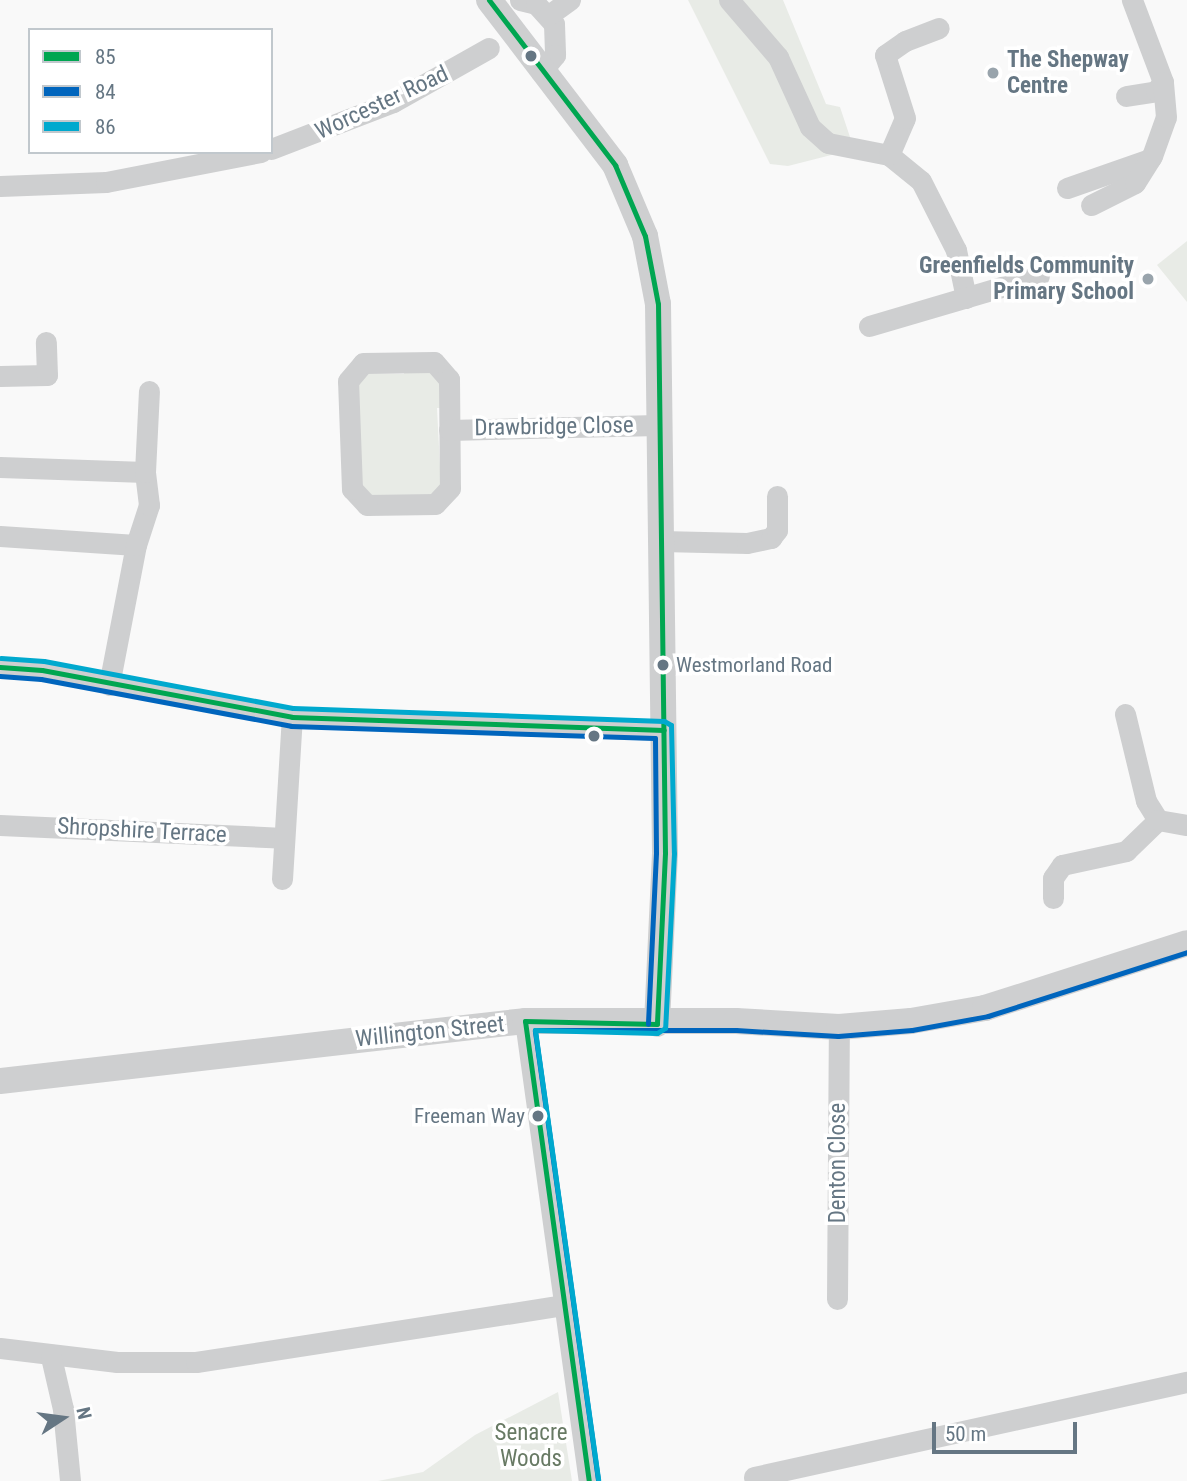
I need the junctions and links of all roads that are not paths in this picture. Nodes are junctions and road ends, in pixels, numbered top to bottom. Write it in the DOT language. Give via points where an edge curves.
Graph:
graph roads {
  1 [pos="570,0"];
  2 [pos="729,0"];
  3 [pos="1132,0"];
  4 [pos="505,2"];
  5 [pos="549,15"];
  6 [pos="939,28"];
  7 [pos="489,48"];
  8 [pos="541,72"];
  9 [pos="1163,82"];
  10 [pos="1126,96"];
  11 [pos="273,148"];
  12 [pos="251,154"];
  13 [pos="889,155"];
  14 [pos="1150,159"];
  15 [pos="0,186"];
  16 [pos="1067,188"];
  17 [pos="1091,205"];
  18 [pos="1040,276"];
  19 [pos="966,298"];
  20 [pos="869,326"];
  21 [pos="46,342"];
  22 [pos="0,376"];
  23 [pos="149,391"];
  24 [pos="659,425"];
  25 [pos="449,430"];
  26 [pos="0,467"];
  27 [pos="145,472"];
  28 [pos="777,496"];
  29 [pos="0,536"];
  30 [pos="661,541"];
  31 [pos="136,545"];
  32 [pos="0,667"];
  33 [pos="109,685"];
  34 [pos="1125,714"];
  35 [pos="292,717"];
  36 [pos="664,730"];
  37 [pos="1158,820"];
  38 [pos="0,825"];
  39 [pos="1187,825"];
  40 [pos="285,838"];
  41 [pos="282,879"];
  42 [pos="1053,898"];
  43 [pos="1187,943"];
  44 [pos="525,1021"];
  45 [pos="657,1024"];
  46 [pos="839,1027"];
  47 [pos="0,1081"];
  48 [pos="837,1299"];
  49 [pos="564,1305"];
  50 [pos="0,1348"];
  51 [pos="51,1357"];
  52 [pos="1187,1382"];
  53 [pos="754,1477"];
  54 [pos="69,1481"];
  55 [pos="589,1481"];
  1 -- 5 [label="street"];
  2 -- 13 [label="street" via="778,57 810,127 828,143"];
  3 -- 9 [label="street"];
  4 -- 5 [label="street" via="536,4"];
  4 -- 8 [label="street"];
  5 -- 8 [label="street" via="557,45"];
  6 -- 13 [label="street" via="905,41 885,55 905,118"];
  7 -- 11 [label="street, Worcester Road" via="393,102"];
  8 -- 24 [label="street" via="615,165 645,236 658,304"];
  9 -- 10 [label="street" via="1156,91"];
  9 -- 14 [label="street" via="1166,117"];
  12 -- 15 [label="street" via="106,182"];
  13 -- 19 [label="street" via="921,181 956,250"];
  14 -- 16 [label="street"];
  14 -- 17 [label="street" via="1135,183"];
  18 -- 19 [label="street"];
  19 -- 20 [label="street"];
  21 -- 22 [label="street" via="47,375"];
  23 -- 27 [label="street"];
  24 -- 25 [label="street, Drawbridge Close"];
  24 -- 30 [label="street"];
  25 -- 25 [label="street, Drawbridge Close" via="450,488 444,498 436,503 367,505 357,499 352,489 348,381 363,363 434,362 449,379"];
  26 -- 27 [label="street"];
  27 -- 31 [label="street" via="149,505"];
  28 -- 30 [label="street" via="777,530 771,538 747,543"];
  29 -- 31 [label="street"];
  30 -- 36 [label="street"];
  31 -- 33 [label="street"];
  32 -- 33 [label="street"];
  33 -- 35 [label="street"];
  34 -- 37 [label="street" via="1146,801"];
  35 -- 36 [label="street"];
  35 -- 40 [label="street"];
  36 -- 45 [label="street" via="665,853"];
  37 -- 39 [label="street"];
  37 -- 42 [label="street" via="1126,851 1062,865 1053,878"];
  38 -- 40 [label="street, Shropshire Terrace"];
  40 -- 41 [label="street"];
  43 -- 46 [label="street, Willington Street" via="985,1008"];
  44 -- 45 [label="street, Willington Street"];
  44 -- 47 [label="street, Willington Street"];
  44 -- 49 [label="street"];
  45 -- 46 [label="street, Willington Street" via="736,1021"];
  46 -- 48 [label="street, Denton Close"];
  49 -- 51 [label="street" via="196,1362"];
  49 -- 55 [label="street"];
  50 -- 51 [label="street"];
  51 -- 54 [label="street" via="63,1409"];
  52 -- 53 [label="street"];
}
